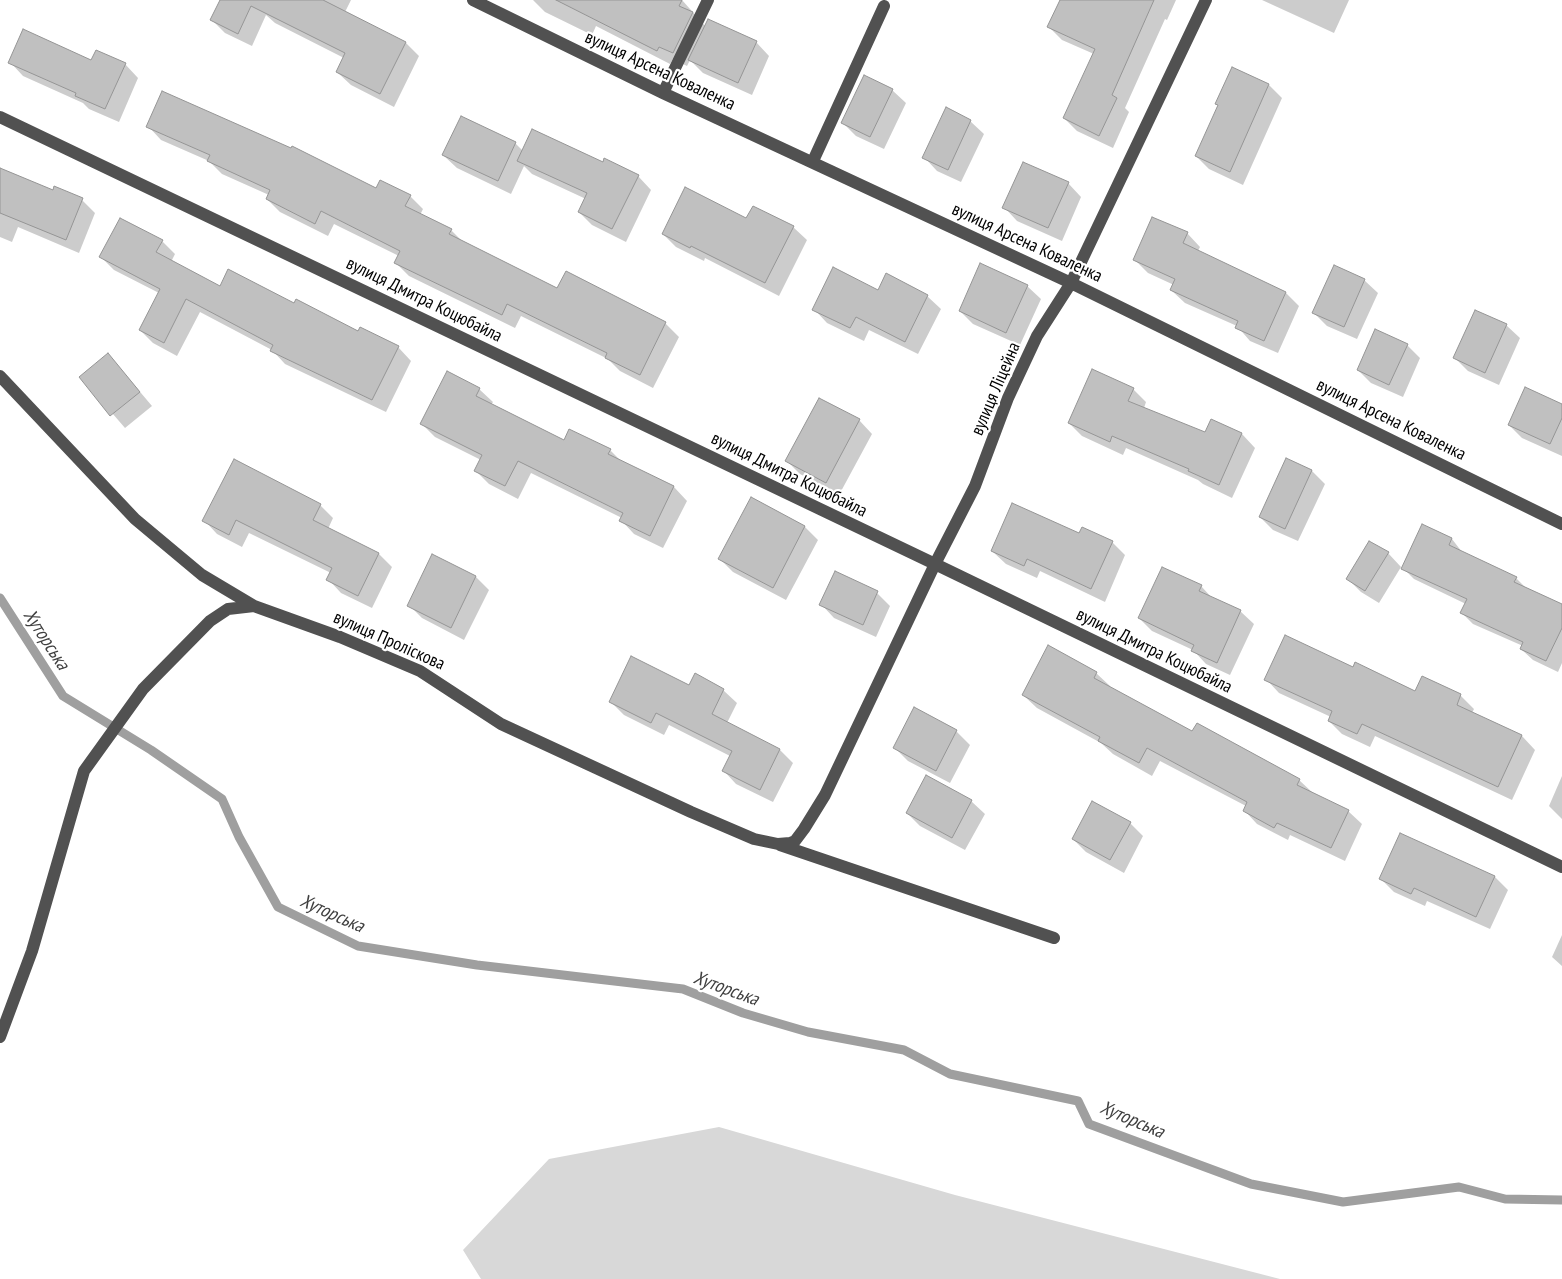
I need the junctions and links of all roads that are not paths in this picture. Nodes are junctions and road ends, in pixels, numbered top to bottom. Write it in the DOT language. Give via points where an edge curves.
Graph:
graph roads {
  1 [pos="473,0"];
  2 [pos="708,0"];
  3 [pos="1206,0"];
  4 [pos="884,6"];
  5 [pos="663,93"];
  6 [pos="0,117"];
  7 [pos="813,161"];
  8 [pos="1071,283"];
  9 [pos="0,376"];
  10 [pos="1562,524"];
  11 [pos="935,564"];
  12 [pos="254,606"];
  13 [pos="778,844"];
  14 [pos="1562,867"];
  15 [pos="1054,938"];
  16 [pos="0,1037"];
  1 -- 5 [label="street, вулиця Арсена Коваленка"];
  2 -- 5 [label="street"];
  3 -- 8 [label="street, вулиця Ліцейна"];
  4 -- 7 [label="street"];
  5 -- 7 [label="street, вулиця Арсена Коваленка"];
  6 -- 11 [label="street, вулиця Дмитра Коцюбайла"];
  7 -- 8 [label="street, вулиця Арсена Коваленка"];
  8 -- 10 [label="street, вулиця Арсена Коваленка"];
  8 -- 11 [label="street, вулиця Ліцейна" via="1038,336 1008,398 975,486"];
  9 -- 12 [label="street, вулиця Проліскова" via="135,519 202,575"];
  11 -- 13 [label="street, вулиця Ліцейна" via="825,794 795,841"];
  11 -- 14 [label="street, вулиця Дмитра Коцюбайла"];
  12 -- 13 [label="street, вулиця Проліскова" via="420,671 501,724 732,830"];
  12 -- 16 [label="street" via="228,610 210,620 143,689 84,771 32,951"];
  13 -- 15 [label="street, вулиця Проліскова"];
}
